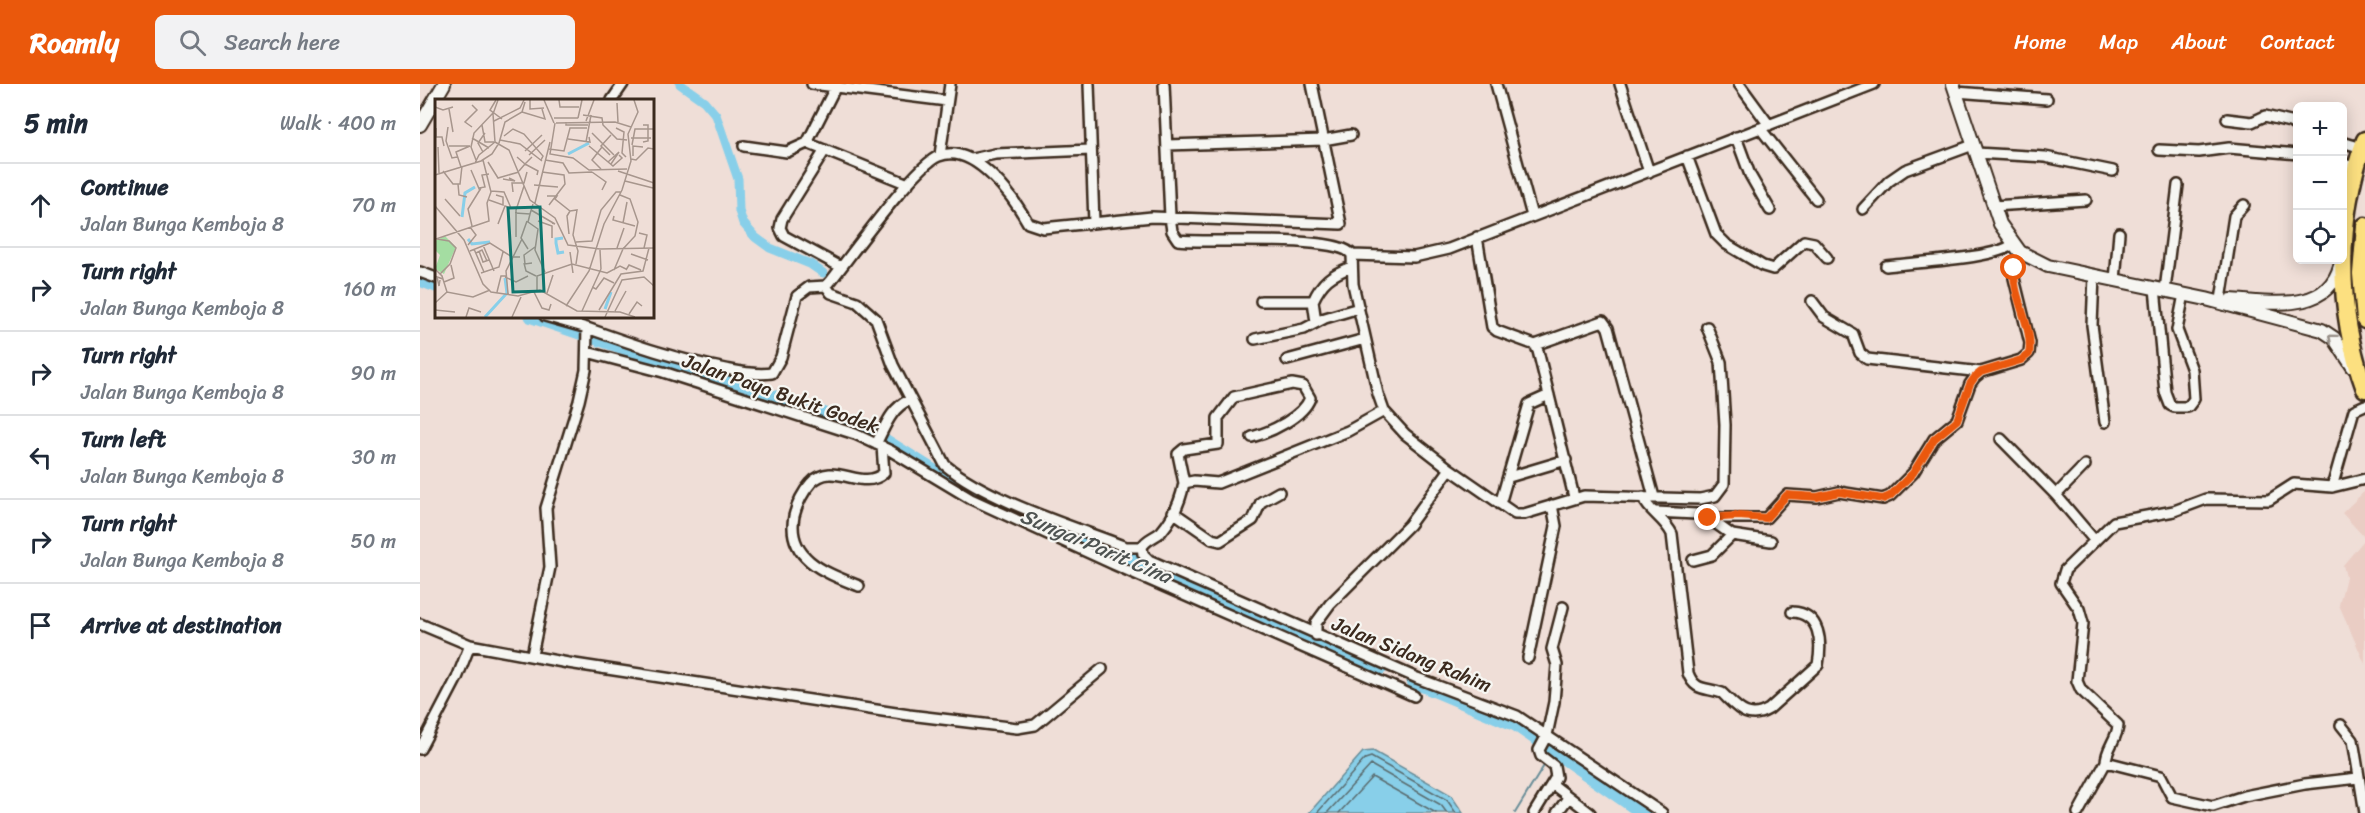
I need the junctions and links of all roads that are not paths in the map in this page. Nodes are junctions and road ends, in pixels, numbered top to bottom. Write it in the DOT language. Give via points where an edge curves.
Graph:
graph roads {
  1 [pos="444,84"];
  2 [pos="623,84"];
  3 [pos="812,84"];
  4 [pos="950,84"];
  5 [pos="1089,84"];
  6 [pos="1164,84"];
  7 [pos="1312,84"];
  8 [pos="1496,84"];
  9 [pos="1620,84"];
  10 [pos="1739,84"];
  11 [pos="1874,84"];
  12 [pos="836,85"];
  13 [pos="1954,88"];
  14 [pos="613,99"];
  15 [pos="2047,99"];
  16 [pos="947,101"];
  17 [pos="424,107"];
  18 [pos="2227,119"];
  19 [pos="2293,124"];
  20 [pos="420,125"];
  21 [pos="1764,126"];
  22 [pos="1351,135"];
  23 [pos="1736,137"];
  24 [pos="1323,140"];
  25 [pos="807,142"];
  26 [pos="2347,142"];
  27 [pos="2364,144"];
  28 [pos="1167,145"];
  29 [pos="744,146"];
  30 [pos="1974,149"];
  31 [pos="825,150"];
  32 [pos="1091,150"];
  33 [pos="2159,150"];
  34 [pos="2293,154"];
  35 [pos="940,155"];
  36 [pos="1687,156"];
  37 [pos="972,159"];
  38 [pos="2349,166"];
  39 [pos="2113,171"];
  40 [pos="1649,172"];
  41 [pos="908,184"];
  42 [pos="2178,185"];
  43 [pos="1816,199"];
  44 [pos="2086,200"];
  45 [pos="2244,205"];
  46 [pos="1993,206"];
  47 [pos="1863,209"];
  48 [pos="1770,210"];
  49 [pos="2345,210"];
  50 [pos="1532,216"];
  51 [pos="1170,217"];
  52 [pos="1094,223"];
  53 [pos="2365,226"];
  54 [pos="2119,232"];
  55 [pos="1478,237"];
  56 [pos="2016,248"];
  57 [pos="1352,255"];
  58 [pos="1827,258"];
  59 [pos="2340,264"];
  60 [pos="2343,264"];
  61 [pos="1886,266"];
  62 [pos="841,267"];
  63 [pos="1351,267"];
  64 [pos="420,272"];
  65 [pos="2094,276"];
  66 [pos="435,278"];
  67 [pos="2115,280"];
  68 [pos="826,285"];
  69 [pos="2160,290"];
  70 [pos="2184,294"];
  71 [pos="2206,299"];
  72 [pos="1313,300"];
  73 [pos="2222,300"];
  74 [pos="1261,301"];
  75 [pos="1812,301"];
  76 [pos="1359,308"];
  77 [pos="551,318"];
  78 [pos="2365,320"];
  79 [pos="1316,322"];
  80 [pos="1707,327"];
  81 [pos="586,330"];
  82 [pos="1255,339"];
  83 [pos="1365,339"];
  84 [pos="1535,345"];
  85 [pos="587,349"];
  86 [pos="1287,360"];
  87 [pos="1981,372"];
  88 [pos="2364,388"];
  89 [pos="1549,395"];
  90 [pos="906,402"];
  91 [pos="2365,405"];
  92 [pos="1384,411"];
  93 [pos="2105,422"];
  94 [pos="1252,437"];
  95 [pos="2001,439"];
  96 [pos="880,440"];
  97 [pos="1566,460"];
  98 [pos="2085,465"];
  99 [pos="1450,469"];
  100 [pos="1509,477"];
  101 [pos="2365,479"];
  102 [pos="1185,483"];
  103 [pos="2332,487"];
  104 [pos="1280,492"];
  105 [pos="2056,495"];
  106 [pos="1574,497"];
  107 [pos="1643,497"];
  108 [pos="1654,497"];
  109 [pos="1500,504"];
  110 [pos="1552,505"];
  111 [pos="1173,512"];
  112 [pos="1656,512"];
  113 [pos="1708,518"];
  114 [pos="1732,535"];
  115 [pos="1771,541"];
  116 [pos="2095,541"];
  117 [pos="1133,547"];
  118 [pos="1693,560"];
  119 [pos="1114,563"];
  120 [pos="859,586"];
  121 [pos="1563,607"];
  122 [pos="1792,612"];
  123 [pos="420,624"];
  124 [pos="1316,635"];
  125 [pos="470,645"];
  126 [pos="532,656"];
  127 [pos="1528,658"];
  128 [pos="1102,669"];
  129 [pos="1414,696"];
  130 [pos="2341,725"];
  131 [pos="1546,736"];
  132 [pos="420,749"];
  133 [pos="2106,762"];
  134 [pos="2358,778"];
  135 [pos="1552,784"];
  136 [pos="1568,798"];
  137 [pos="1533,813"];
  138 [pos="1557,813"];
  139 [pos="1590,813"];
  140 [pos="1662,813"];
  141 [pos="2078,813"];
  142 [pos="2365,813"];
  1 -- 17 [label="street"];
  2 -- 14 [label="street"];
  3 -- 12 [label="street"];
  4 -- 16 [label="street"];
  5 -- 32 [label="street"];
  6 -- 28 [label="street"];
  7 -- 24 [label="street"];
  8 -- 50 [label="street"];
  9 -- 40 [label="street"];
  10 -- 21 [label="street"];
  11 -- 21 [label="street"];
  12 -- 16 [label="street"];
  12 -- 25 [label="street"];
  13 -- 15 [label="street"];
  13 -- 30 [label="street"];
  16 -- 35 [label="street"];
  17 -- 20 [label="street"];
  18 -- 19 [label="street" via="2252,122 2265,116"];
  21 -- 23 [label="street"];
  21 -- 43 [label="street"];
  22 -- 24 [label="street"];
  23 -- 36 [label="street"];
  23 -- 48 [label="street" via="1750,175"];
  24 -- 28 [label="street"];
  24 -- 51 [label="street" via="1341,224"];
  25 -- 29 [label="street" via="787,152"];
  25 -- 31 [label="street"];
  26 -- 27 [label="street"];
  27 -- 38 [label="highway"];
  28 -- 51 [label="street"];
  30 -- 39 [label="street" via="2045,157"];
  30 -- 46 [label="street"];
  30 -- 47 [label="street" via="1905,170"];
  31 -- 41 [label="street"];
  31 -- 62 [label="street" via="780,228 784,236"];
  32 -- 37 [label="street" via="995,154"];
  32 -- 52 [label="street"];
  33 -- 34 [label="street" via="2199,152 2229,148"];
  35 -- 37 [label="street"];
  35 -- 41 [label="street"];
  36 -- 40 [label="street"];
  36 -- 58 [label="street" via="1709,221 1726,244 1773,269 1804,241 1814,243"];
  37 -- 52 [label="street" via="1017,203 1028,223 1055,228"];
  38 -- 49 [label="highway"];
  40 -- 50 [label="street"];
  41 -- 62 [label="street"];
  42 -- 69 [label="street"];
  44 -- 46 [label="street"];
  45 -- 73 [label="street" via="2234,216"];
  46 -- 56 [label="street"];
  50 -- 55 [label="street"];
  51 -- 52 [label="street"];
  51 -- 57 [label="street" via="1174,236 1182,240 1307,243 1345,248"];
  53 -- 78 [label="highway" via="2361,274"];
  54 -- 67 [label="street"];
  55 -- 57 [label="street" via="1426,256"];
  55 -- 84 [label="street" via="1492,327"];
  56 -- 61 [label="street"];
  56 -- 65 [label="street" via="2048,266"];
  56 -- 87 [label="street" via="2014,278 2030,343 2029,354"];
  57 -- 63 [label="street"];
  59 -- 73 [label="street" via="2335,280 2313,299 2297,303"];
  60 -- 88 [label="highway" via="2351,339"];
  62 -- 68 [label="street"];
  63 -- 72 [label="street" via="1321,283"];
  63 -- 76 [label="street"];
  64 -- 66 [label="street"];
  65 -- 67 [label="street"];
  65 -- 93 [label="street" via="2092,325"];
  67 -- 69 [label="street"];
  68 -- 81 [label="street" via="809,287 797,296 781,357 772,373 759,375 685,360"];
  68 -- 90 [label="street" via="831,293 857,302 876,319"];
  69 -- 70 [label="street"];
  69 -- 70 [label="street" via="2165,392 2170,405 2180,408 2188,407 2194,399 2192,370 2177,330"];
  70 -- 71 [label="street"];
  71 -- 73 [label="street"];
  88 -- 71 [label="street, one-way" via="2345,351 2322,330"];
  72 -- 74 [label="street"];
  72 -- 79 [label="street"];
  75 -- 87 [label="street" via="1824,317 1852,334 1860,353 1868,359"];
  76 -- 79 [label="street"];
  76 -- 83 [label="street"];
  77 -- 81 [label="street"];
  79 -- 82 [label="street" via="1304,329"];
  80 -- 108 [label="street" via="1721,362 1724,484 1715,496 1700,499"];
  81 -- 85 [label="street"];
  83 -- 86 [label="street"];
  83 -- 92 [label="street"];
  84 -- 89 [label="street"];
  84 -- 108 [label="street" via="1603,321"];
  85 -- 96 [label="street, Jalan Paya Bukit Godek"];
  85 -- 126 [label="street" via="579,401 546,508 550,567"];
  87 -- 113 [label="street" via="1970,384 1957,420 1934,439 1913,473 1890,496 1883,499 1839,492 1817,497 1787,495 1766,518"];
  89 -- 97 [label="street"];
  89 -- 100 [label="street" via="1529,404"];
  90 -- 96 [label="street" via="886,421"];
  90 -- 117 [label="street" via="945,465 959,477 1028,509"];
  91 -- 103 [label="street" via="2354,410"];
  92 -- 99 [label="street" via="1405,434"];
  92 -- 102 [label="street" via="1348,431 1218,483"];
  94 -- 102 [label="street" via="1267,433 1306,407 1310,398 1303,386 1292,384 1234,397 1218,418 1218,444 1184,449 1178,454"];
  95 -- 105 [label="street"];
  96 -- 119 [label="street, Jalan Paya Bukit Godek" via="971,499"];
  96 -- 120 [label="street" via="884,473 863,480 833,472 821,475 801,496 793,522 796,547 803,557"];
  97 -- 100 [label="street"];
  97 -- 106 [label="street"];
  98 -- 105 [label="street"];
  99 -- 109 [label="street"];
  99 -- 124 [label="street" via="1409,525 1330,604 1316,623"];
  100 -- 109 [label="street"];
  101 -- 103 [label="street"];
  102 -- 111 [label="street"];
  103 -- 116 [label="street" via="2294,484 2269,500 2206,499 2174,512 2114,522"];
  104 -- 111 [label="street" via="1261,502 1253,520 1220,541"];
  105 -- 116 [label="street"];
  106 -- 107 [label="street"];
  106 -- 110 [label="street"];
  107 -- 108 [label="street"];
  107 -- 112 [label="street"];
  109 -- 110 [label="street" via="1515,514"];
  110 -- 127 [label="street" via="1556,526"];
  111 -- 117 [label="street" via="1161,531"];
  112 -- 113 [label="street" via="1696,513"];
  112 -- 122 [label="street" via="1668,526 1675,544 1689,673 1698,688 1722,693 1735,708 1747,714 1769,709 1818,665 1820,634 1813,621 1800,612"];
  113 -- 114 [label="street"];
  114 -- 115 [label="street"];
  114 -- 118 [label="street" via="1712,555"];
  116 -- 133 [label="street" via="2065,570 2061,583 2079,609 2083,623 2077,681 2081,690 2118,725"];
  117 -- 119 [label="street"];
  117 -- 124 [label="street, Jalan Sidang Rahim" via="1149,560"];
  119 -- 129 [label="street, Jalan Paya Bukit Godek"];
  121 -- 131 [label="street" via="1552,649 1557,680"];
  123 -- 125 [label="street"];
  124 -- 131 [label="street, Jalan Sidang Rahim" via="1517,716"];
  125 -- 126 [label="street"];
  125 -- 132 [label="street"];
  126 -- 128 [label="street" via="651,677 1017,728 1044,719"];
  130 -- 134 [label="street" via="2353,740"];
  131 -- 135 [label="street" via="1539,747 1541,756 1554,766 1556,777"];
  131 -- 140 [label="street, Jalan Sidang Rahim"];
  133 -- 134 [label="street" via="2161,776 2172,796 2207,806 2305,784"];
  133 -- 141 [label="street"];
  134 -- 142 [label="street"];
  135 -- 136 [label="street"];
  135 -- 137 [label="street"];
  136 -- 138 [label="street"];
  136 -- 139 [label="street"];
}
